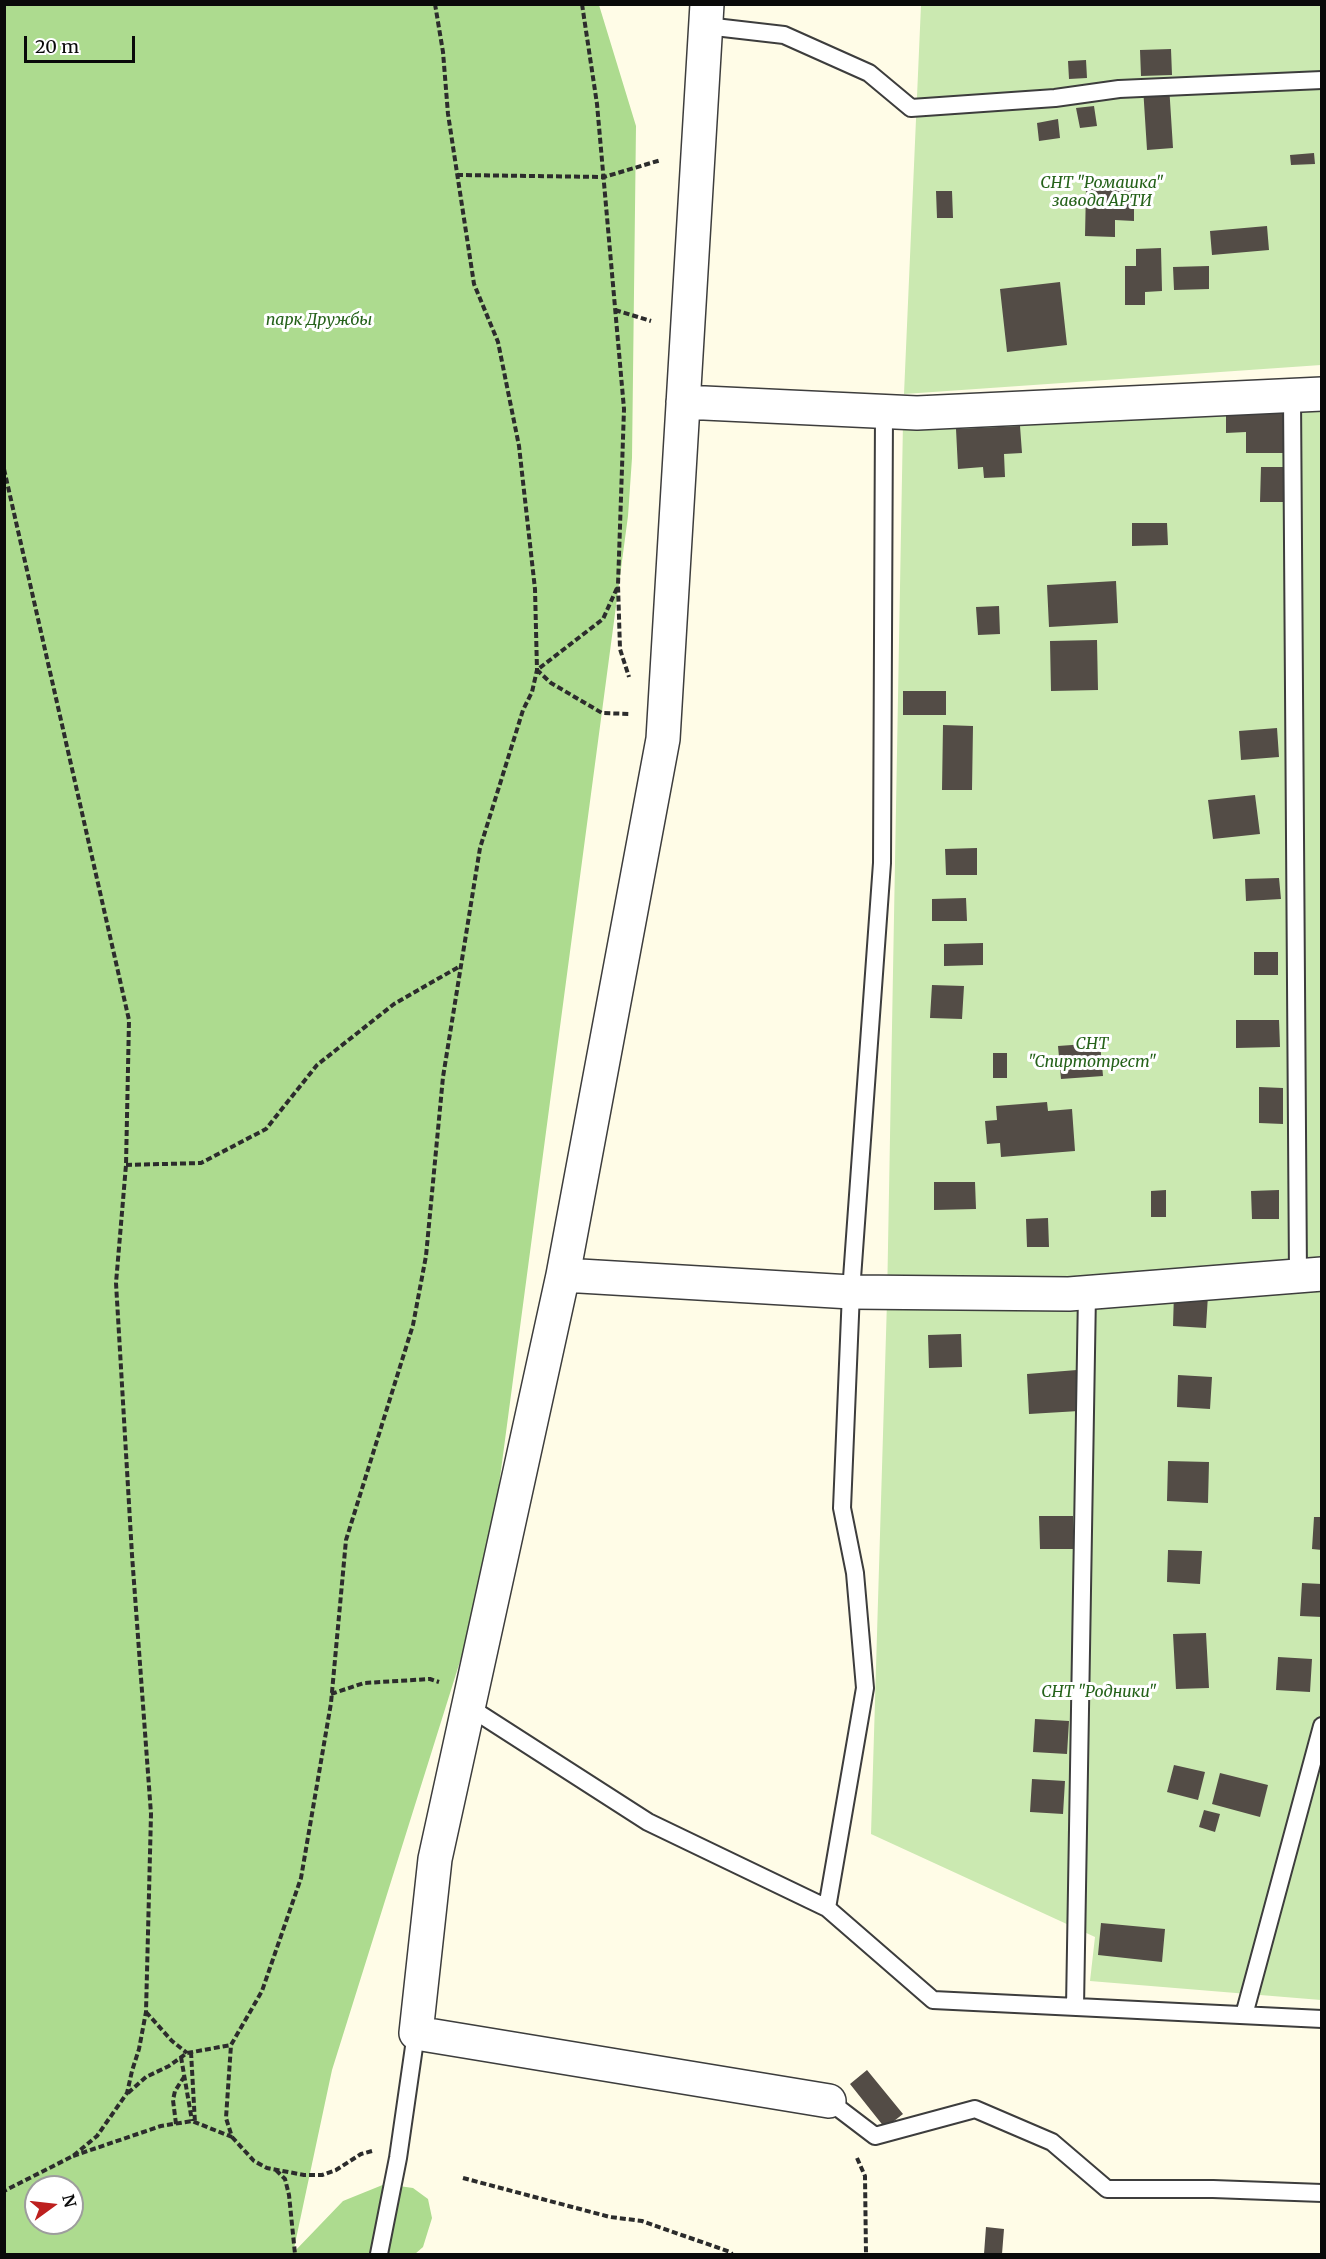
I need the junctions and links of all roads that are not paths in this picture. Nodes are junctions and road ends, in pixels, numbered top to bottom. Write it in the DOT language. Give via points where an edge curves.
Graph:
graph roads {
  1 [pos="706,15"];
  2 [pos="1322,80"];
  3 [pos="1307,395"];
  4 [pos="683,402"];
  5 [pos="884,412"];
  6 [pos="563,1275"];
  7 [pos="1310,1275"];
  8 [pos="850,1292"];
  9 [pos="1087,1293"];
  10 [pos="469,1707"];
  11 [pos="1322,1726"];
  12 [pos="827,1908"];
  13 [pos="1075,2007"];
  14 [pos="1244,2015"];
  15 [pos="1322,2019"];
  16 [pos="416,2033"];
  17 [pos="829,2101"];
  18 [pos="1322,2193"];
  19 [pos="379,2254"];
  1 -- 2 [label="lane" via="784,35 869,73 911,108 1055,98 1119,89"];
  1 -- 4 [label="street"];
  3 -- 5 [label="street"];
  3 -- 7 [label="lane"];
  4 -- 5 [label="street"];
  4 -- 6 [label="street" via="663,739"];
  5 -- 8 [label="lane" via="882,862"];
  6 -- 8 [label="street"];
  6 -- 10 [label="street"];
  7 -- 9 [label="street"];
  8 -- 9 [label="street"];
  8 -- 12 [label="lane" via="842,1508 855,1573 865,1688"];
  9 -- 13 [label="lane"];
  10 -- 12 [label="lane" via="648,1822"];
  10 -- 16 [label="street" via="435,1859"];
  11 -- 14 [label="lane"];
  12 -- 13 [label="lane" via="933,2000"];
  13 -- 14 [label="lane"];
  14 -- 15 [label="lane"];
  16 -- 17 [label="street"];
  16 -- 19 [label="lane"];
  17 -- 18 [label="lane" via="875,2136 975,2109 1052,2142 1107,2189"];
}
